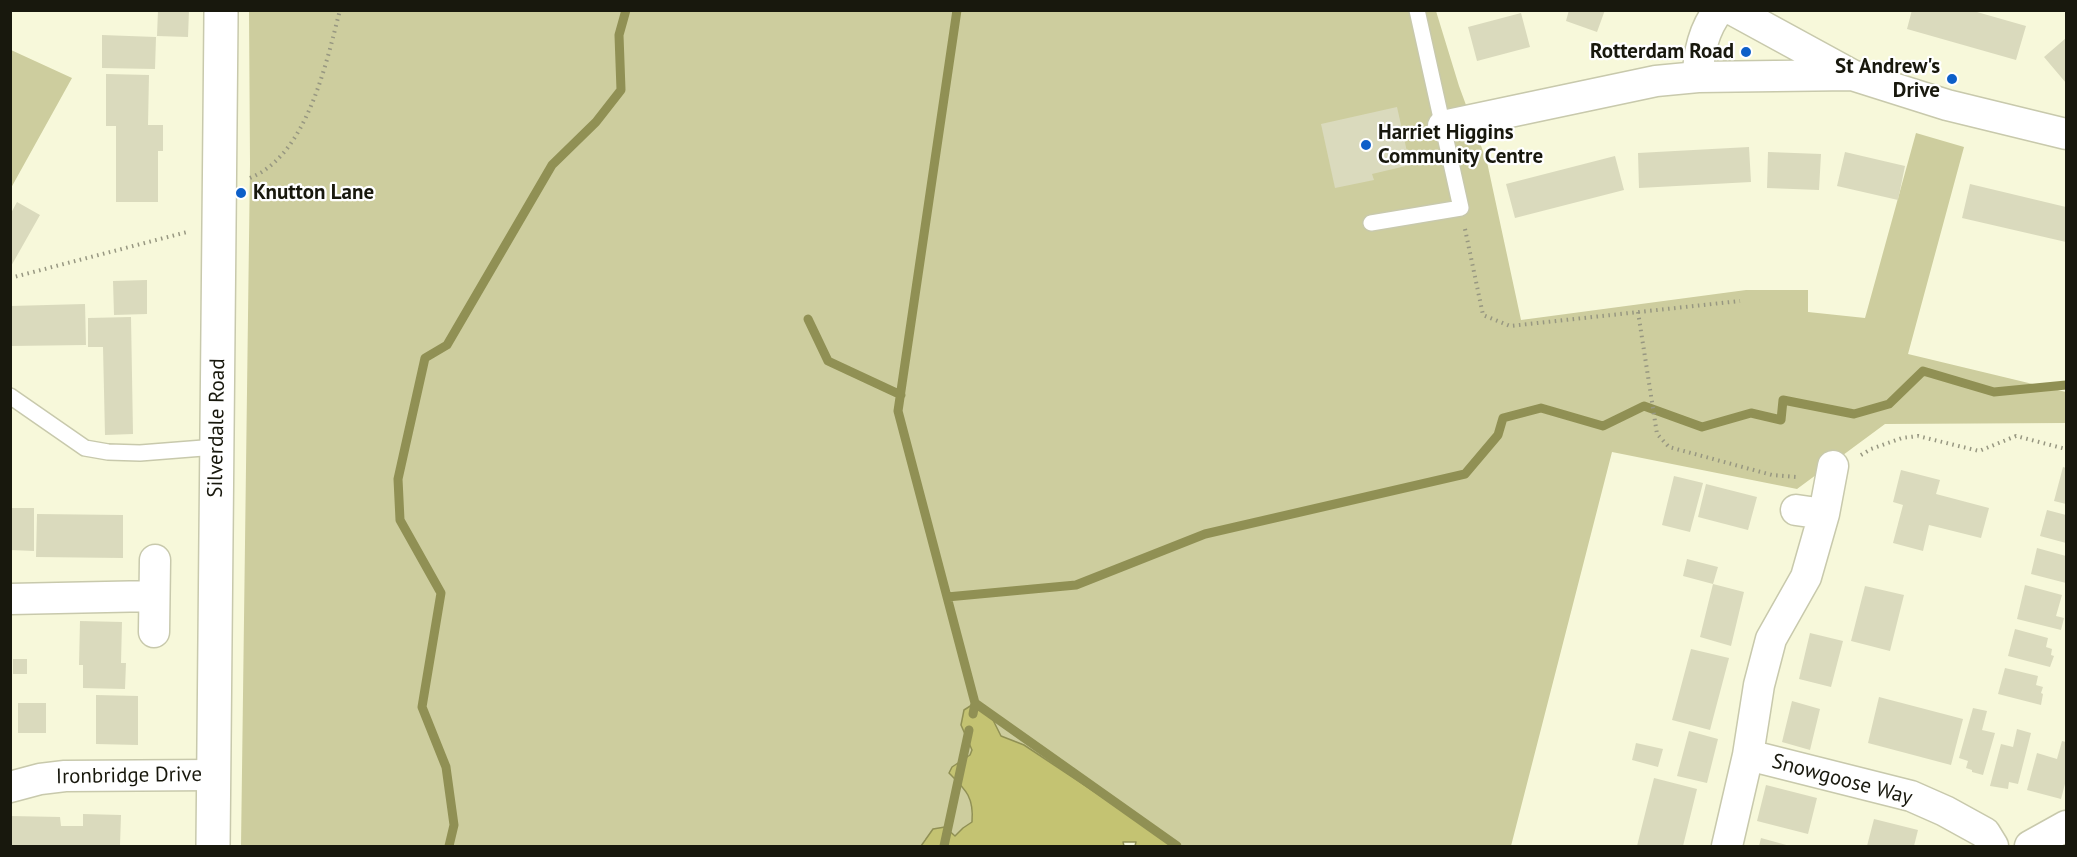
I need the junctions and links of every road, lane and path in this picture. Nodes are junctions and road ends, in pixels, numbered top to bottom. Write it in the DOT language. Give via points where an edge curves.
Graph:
graph roads {
  1 [pos="221,10"];
  2 [pos="340,10"];
  3 [pos="1417,10"];
  4 [pos="1719,10"];
  5 [pos="1733,10"];
  6 [pos="1852,75"];
  7 [pos="1698,77"];
  8 [pos="1443,126"];
  9 [pos="2067,135"];
  10 [pos="220,181"];
  11 [pos="1461,207"];
  12 [pos="1371,223"];
  13 [pos="221,231"];
  14 [pos="10,278"];
  15 [pos="1740,301"];
  16 [pos="1638,312"];
  17 [pos="10,396"];
  18 [pos="1657,434"];
  19 [pos="216,447"];
  20 [pos="1833,466"];
  21 [pos="155,560"];
  22 [pos="154,596"];
  23 [pos="10,599"];
  24 [pos="154,632"];
  25 [pos="1748,755"];
  26 [pos="213,775"];
  27 [pos="10,787"];
  28 [pos="2067,826"];
  29 [pos="213,846"];
  30 [pos="1727,846"];
  31 [pos="1993,846"];
  32 [pos="2030,846"];
  1 -- 10 [label="main road, Silverdale Road"];
  2 -- 10 [label="path" via="323,74 300,130 275,164 252,178"];
  3 -- 8 [label="lane"];
  4 -- 7 [label="street" via="1711,20 1698,59"];
  5 -- 6 [label="street"];
  6 -- 7 [label="street"];
  6 -- 9 [label="street" via="1947,105"];
  7 -- 8 [label="street" via="1656,81"];
  8 -- 11 [label="lane"];
  10 -- 13 [label="main road, Silverdale Road"];
  11 -- 12 [label="lane"];
  11 -- 16 [label="path" via="1484,315 1510,326"];
  13 -- 14 [label="path" via="195,230"];
  13 -- 19 [label="main road, Silverdale Road"];
  15 -- 16 [label="path"];
  16 -- 18 [label="path"];
  17 -- 19 [label="lane" via="85,448 140,453"];
  19 -- 26 [label="main road, Silverdale Road"];
  20 -- 25 [label="street, Snowgoose Way" via="1810,512 1806,577 1771,639"];
  21 -- 22 [label="street"];
  22 -- 23 [label="street"];
  22 -- 24 [label="street"];
  25 -- 30 [label="street, Snowgoose Way"];
  25 -- 31 [label="street, Snowgoose Way" via="1911,795 1985,833"];
  26 -- 27 [label="street, Ironbridge Drive" via="64,776"];
  26 -- 29 [label="main road, Silverdale Road"];
  28 -- 32 [label="street"];
}
